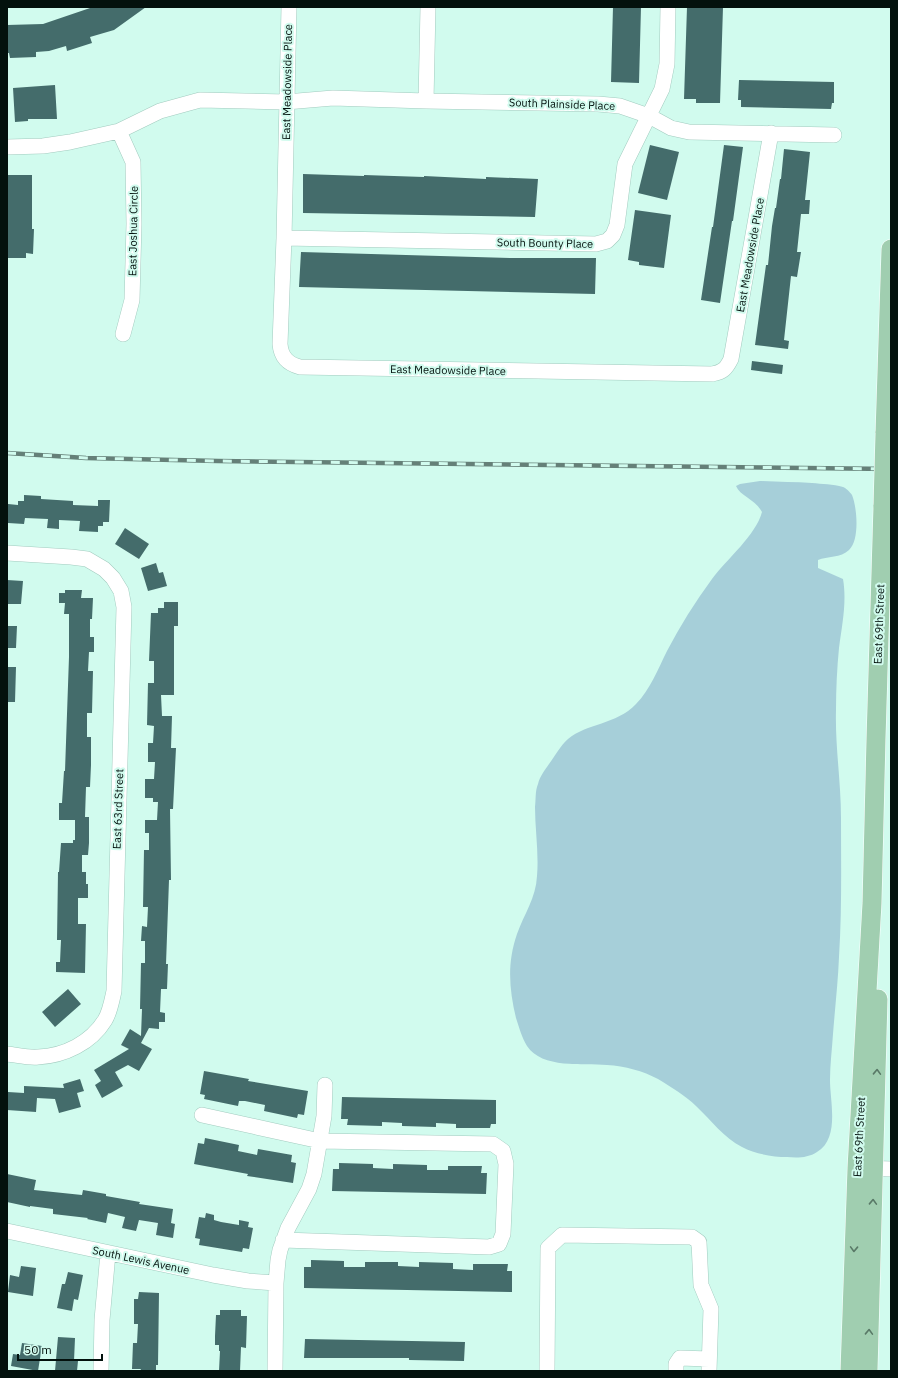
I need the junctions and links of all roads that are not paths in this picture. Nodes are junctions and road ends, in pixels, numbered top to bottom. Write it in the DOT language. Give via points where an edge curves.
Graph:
graph roads {
  1 [pos="289,7"];
  2 [pos="428,7"];
  3 [pos="668,7"];
  4 [pos="426,101"];
  5 [pos="286,102"];
  6 [pos="649,116"];
  7 [pos="119,131"];
  8 [pos="771,133"];
  9 [pos="834,135"];
  10 [pos="7,148"];
  11 [pos="284,238"];
  12 [pos="891,250"];
  13 [pos="123,334"];
  14 [pos="7,553"];
  15 [pos="7,1054"];
  16 [pos="325,1085"];
  17 [pos="202,1115"];
  18 [pos="320,1141"];
  19 [pos="874,1169"];
  20 [pos="7,1231"];
  21 [pos="283,1240"];
  22 [pos="108,1253"];
  23 [pos="276,1283"];
  24 [pos="709,1365"];
  25 [pos="101,1371"];
  26 [pos="275,1371"];
  27 [pos="547,1371"];
  28 [pos="676,1371"];
  29 [pos="850,1371"];
  30 [pos="868,1371"];
  1 -- 5 [label="street, East Meadowside Place"];
  2 -- 4 [label="street"];
  3 -- 6 [label="street, South Bounty Place" via="667,64 662,89"];
  4 -- 5 [label="street, South Plainside Place" via="333,98"];
  4 -- 6 [label="street, South Plainside Place" via="598,104 620,106"];
  5 -- 7 [label="street, South Plainside Place" via="200,100 160,111"];
  5 -- 11 [label="street, East Meadowside Place"];
  6 -- 8 [label="street, South Plainside Place" via="671,128 689,132"];
  6 -- 11 [label="street, South Bounty Place" via="625,164 617,225 607,241 596,244"];
  7 -- 10 [label="street, South Plainside Place" via="63,143"];
  7 -- 13 [label="street, East Joshua Circle" via="133,162 132,300"];
  8 -- 9 [label="street, South Plainside Place"];
  8 -- 11 [label="street, East Meadowside Place" via="731,359 727,368 712,374 293,365 281,352 280,344"];
  12 -- 19 [label="main road, East 69th Street, bridge" via="872,902 879,978"];
  14 -- 15 [label="street, East 63rd Street" via="87,559 114,578 124,607 114,991 111,1006 106,1020 82,1044 71,1050 37,1058"];
  16 -- 18 [label="street"];
  17 -- 18 [label="street"];
  18 -- 21 [label="street" via="310,1189"];
  18 -- 21 [label="street" via="493,1144 503,1151 506,1164 503,1234 498,1244 489,1247"];
  19 -- 29 [label="main road, East 69th Street, one-way"];
  30 -- 19 [label="main road, East 69th Street, one-way"];
  20 -- 22 [label="street, South Lewis Avenue"];
  21 -- 23 [label="street"];
  22 -- 23 [label="street, South Lewis Avenue" via="213,1275"];
  22 -- 25 [label="street" via="102,1320"];
  23 -- 26 [label="street"];
  24 -- 27 [label="street" via="711,1310 702,1285 699,1242 692,1237 562,1235 548,1248"];
  24 -- 28 [label="street" via="680,1358 676,1364"];
}
